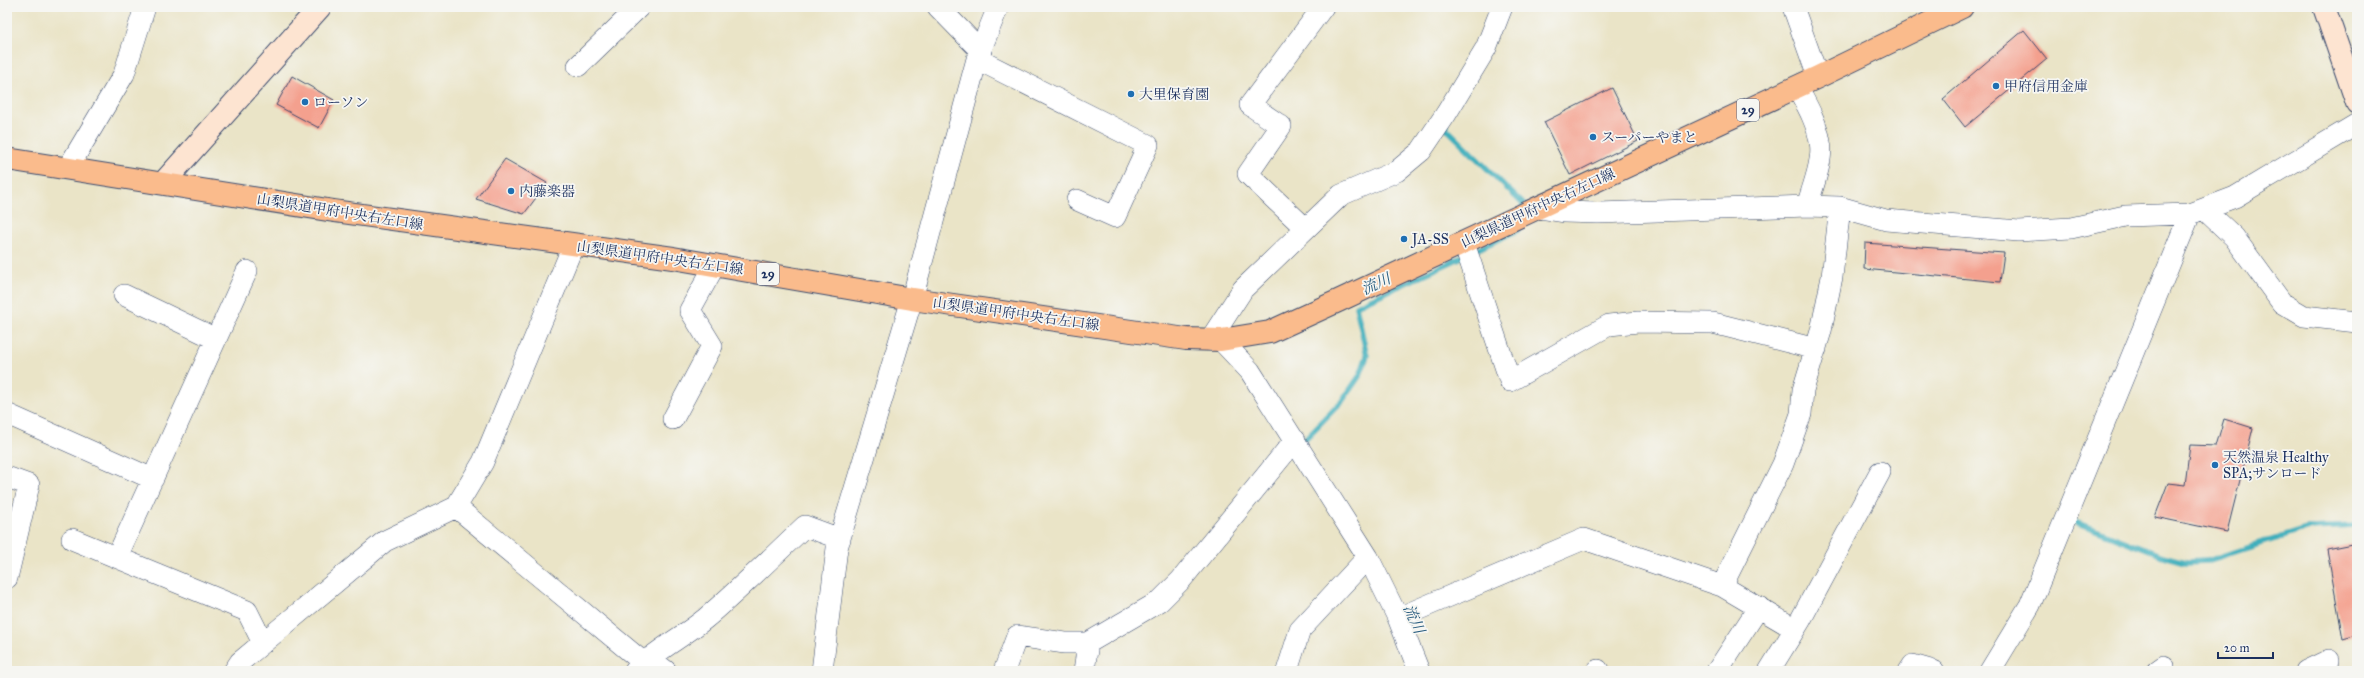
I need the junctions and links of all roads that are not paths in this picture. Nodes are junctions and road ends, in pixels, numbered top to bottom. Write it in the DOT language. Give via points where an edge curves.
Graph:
graph roads {
  1 [pos="146,7"];
  2 [pos="639,7"];
  3 [pos="938,7"];
  4 [pos="998,7"];
  5 [pos="1323,7"];
  6 [pos="1502,7"];
  7 [pos="1793,7"];
  8 [pos="1962,7"];
  9 [pos="2324,7"];
  10 [pos="311,10"];
  11 [pos="979,55"];
  12 [pos="578,66"];
  13 [pos="1818,77"];
  14 [pos="1797,87"];
  15 [pos="2357,103"];
  16 [pos="2357,124"];
  17 [pos="7,159"];
  18 [pos="68,168"];
  19 [pos="163,184"];
  20 [pos="1076,200"];
  21 [pos="1807,206"];
  22 [pos="1840,207"];
  23 [pos="1536,209"];
  24 [pos="2197,212"];
  25 [pos="1306,228"];
  26 [pos="1464,243"];
  27 [pos="573,246"];
  28 [pos="715,265"];
  29 [pos="247,271"];
  30 [pos="124,295"];
  31 [pos="912,299"];
  32 [pos="2357,322"];
  33 [pos="216,339"];
  34 [pos="1215,340"];
  35 [pos="1816,349"];
  36 [pos="7,414"];
  37 [pos="673,419"];
  38 [pos="1294,440"];
  39 [pos="1880,472"];
  40 [pos="7,477"];
  41 [pos="152,479"];
  42 [pos="456,507"];
  43 [pos="72,539"];
  44 [pos="840,539"];
  45 [pos="117,557"];
  46 [pos="1368,557"];
  47 [pos="7,578"];
  48 [pos="1722,586"];
  49 [pos="1759,607"];
  50 [pos="1398,618"];
  51 [pos="1795,629"];
  52 [pos="263,643"];
  53 [pos="1088,643"];
  54 [pos="2329,660"];
  55 [pos="642,664"];
  56 [pos="234,671"];
  57 [pos="666,671"];
  58 [pos="822,671"];
  59 [pos="1004,671"];
  60 [pos="1084,671"];
  61 [pos="1287,671"];
  62 [pos="1419,671"];
  63 [pos="1717,671"];
  64 [pos="1769,671"];
  65 [pos="1909,671"];
  66 [pos="1934,671"];
  67 [pos="1990,671"];
  68 [pos="2306,671"];
  1 -- 18 [label="street" via="124,74"];
  2 -- 12 [label="street"];
  3 -- 11 [label="street"];
  4 -- 11 [label="street"];
  5 -- 25 [label="street" via="1250,104 1281,126 1248,174"];
  6 -- 25 [label="street" via="1486,48 1420,151 1397,171 1341,195"];
  7 -- 13 [label="street"];
  8 -- 13 [label="main road, 山梨県道甲府中央右左口線 / 29"];
  9 -- 15 [label="street"];
  10 -- 19 [label="street"];
  11 -- 20 [label="street" via="1148,145 1115,217"];
  11 -- 31 [label="street"];
  13 -- 14 [label="main road, 山梨県道甲府中央右左口線 / 29"];
  14 -- 21 [label="street" via="1813,117 1821,143 1818,168"];
  14 -- 23 [label="main road, 山梨県道甲府中央右左口線 / 29"];
  16 -- 24 [label="street" via="2235,197"];
  17 -- 18 [label="main road, 山梨県道甲府中央右左口線 / 29"];
  18 -- 19 [label="main road, 山梨県道甲府中央右左口線 / 29"];
  19 -- 27 [label="main road, 山梨県道甲府中央右左口線 / 29"];
  21 -- 22 [label="street"];
  21 -- 23 [label="street" via="1598,213"];
  22 -- 24 [label="street" via="1886,220 2019,231 2071,228 2125,216"];
  22 -- 35 [label="street" via="1832,278"];
  23 -- 26 [label="main road, 山梨県道甲府中央右左口線 / 29"];
  24 -- 32 [label="street" via="2234,237 2282,303 2304,316"];
  24 -- 67 [label="street" via="2030,605"];
  25 -- 34 [label="street" via="1243,289"];
  26 -- 34 [label="main road, 山梨県道甲府中央右左口線 / 29" via="1270,332"];
  26 -- 35 [label="street" via="1510,381 1609,325 1638,322 1712,323"];
  27 -- 28 [label="main road, 山梨県道甲府中央右左口線 / 29"];
  27 -- 42 [label="street" via="483,462"];
  28 -- 31 [label="main road, 山梨県道甲府中央右左口線 / 29"];
  28 -- 37 [label="street" via="690,310 712,346"];
  29 -- 33 [label="street"];
  30 -- 33 [label="street"];
  31 -- 34 [label="main road, 山梨県道甲府中央右左口線 / 29" via="1178,338"];
  31 -- 44 [label="street"];
  33 -- 41 [label="street"];
  34 -- 38 [label="street" via="1250,371"];
  35 -- 48 [label="street" via="1803,390 1801,414 1783,464"];
  36 -- 41 [label="street"];
  38 -- 46 [label="street"];
  38 -- 53 [label="street" via="1181,580 1160,601"];
  39 -- 51 [label="street"];
  40 -- 47 [label="street" via="29,485"];
  41 -- 45 [label="street"];
  42 -- 52 [label="street" via="385,541"];
  42 -- 55 [label="street"];
  43 -- 45 [label="street"];
  44 -- 55 [label="street" via="804,526 706,618"];
  44 -- 58 [label="street"];
  45 -- 52 [label="street" via="247,611"];
  46 -- 50 [label="street"];
  46 -- 61 [label="street" via="1300,630"];
  48 -- 49 [label="street"];
  48 -- 50 [label="street" via="1584,539"];
  49 -- 51 [label="street"];
  49 -- 63 [label="street"];
  50 -- 62 [label="street"];
  51 -- 64 [label="street"];
  52 -- 56 [label="street" via="240,662"];
  53 -- 59 [label="street" via="1066,643 1017,636"];
  53 -- 60 [label="street"];
  54 -- 68 [label="street"];
  55 -- 57 [label="street"];
  65 -- 66 [label="street" via="1913,665"];
}
